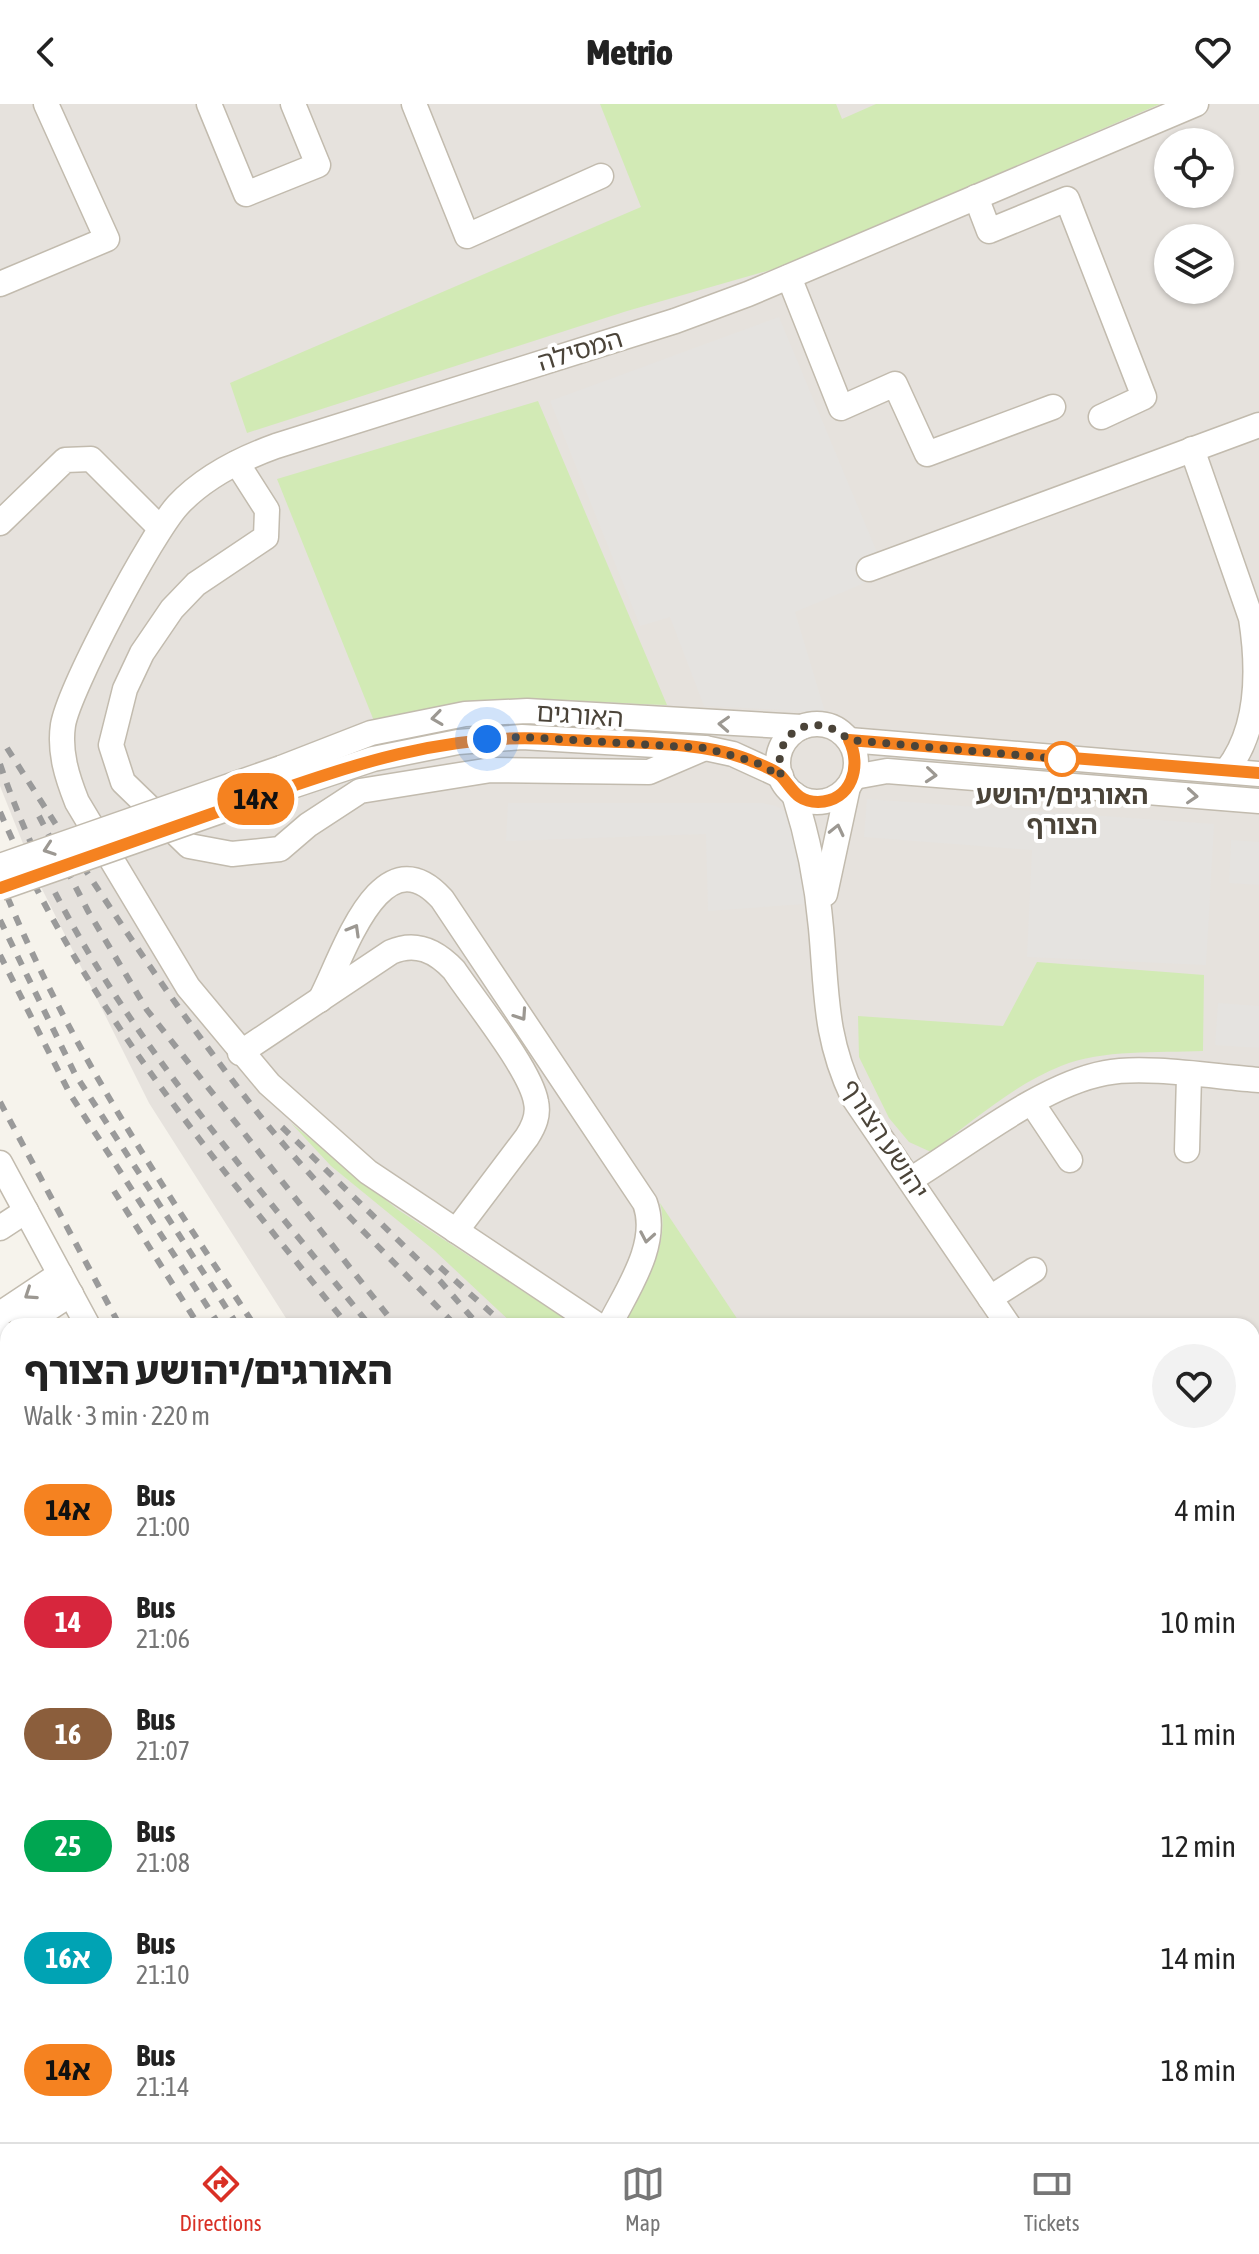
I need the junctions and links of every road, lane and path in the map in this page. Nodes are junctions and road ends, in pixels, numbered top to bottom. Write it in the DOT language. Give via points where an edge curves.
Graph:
graph roads {
  1 [pos="46,104"];
  2 [pos="209,104"];
  3 [pos="293,104"];
  4 [pos="414,104"];
  5 [pos="1196,104"];
  6 [pos="601,176"];
  7 [pos="976,197"];
  8 [pos="789,277"];
  9 [pos="0,284"];
  10 [pos="1053,407"];
  11 [pos="1101,417"];
  12 [pos="1259,425"];
  13 [pos="1192,449"];
  14 [pos="237,463"];
  15 [pos="0,523"];
  16 [pos="160,528"];
  17 [pos="869,569"];
  18 [pos="1256,704"];
  19 [pos="802,727"];
  20 [pos="1247,738"];
  21 [pos="849,740"];
  22 [pos="705,748"];
  23 [pos="1259,765"];
  24 [pos="1227,770"];
  25 [pos="1259,774"];
  26 [pos="286,777"];
  27 [pos="851,782"];
  28 [pos="788,785"];
  29 [pos="1259,801"];
  30 [pos="0,866"];
  31 [pos="0,888"];
  32 [pos="821,928"];
  33 [pos="320,1000"];
  34 [pos="240,1053"];
  35 [pos="1189,1076"];
  36 [pos="1259,1080"];
  37 [pos="1032,1103"];
  38 [pos="1187,1150"];
  39 [pos="1070,1160"];
  40 [pos="0,1163"];
  41 [pos="910,1180"];
  42 [pos="26,1211"];
  43 [pos="0,1228"];
  44 [pos="456,1231"];
  45 [pos="1034,1270"];
  46 [pos="65,1284"];
  47 [pos="990,1298"];
  48 [pos="0,1314"];
  49 [pos="30,1318"];
  50 [pos="84,1318"];
  51 [pos="587,1318"];
  52 [pos="613,1318"];
  53 [pos="1004,1318"];
  1 -- 9 [label="street" via="107,239"];
  2 -- 3 [label="street" via="246,194 318,165"];
  4 -- 6 [label="street" via="467,236"];
  5 -- 7 [label="street, המסילה"];
  7 -- 8 [label="street, המסילה"];
  7 -- 11 [label="street" via="989,231 1067,199 1144,397"];
  8 -- 10 [label="street" via="841,408 895,384 927,454"];
  8 -- 14 [label="street, המסילה" via="675,321 276,446"];
  12 -- 13 [label="street"];
  13 -- 17 [label="street"];
  13 -- 18 [label="street" via="1251,618 1257,646"];
  14 -- 16 [label="street, המסילה" via="189,495"];
  14 -- 22 [label="street" via="267,510 266,537 196,584 172,609 125,689 111,745 123,782 189,846 232,854 280,849 360,791 491,770 649,772"];
  15 -- 16 [label="street" via="65,460 91,459"];
  16 -- 34 [label="street, המסילה" via="68,705 63,752 77,802 188,987"];
  18 -- 20 [label="street"];
  19 -- 21 [label="street" via="828,726"];
  19 -- 26 [label="street, האורגים, one-way" via="527,711 465,714 371,733"];
  19 -- 28 [label="street" via="779,753"];
  20 -- 23 [label="street"];
  20 -- 24 [label="street"];
  21 -- 24 [label="street"];
  21 -- 27 [label="street" via="857,764"];
  22 -- 26 [label="street, האורגים" via="522,737 458,742"];
  22 -- 28 [label="street, האורגים" via="755,762"];
  24 -- 25 [label="street"];
  26 -- 30 [label="street, האורגים, one-way, bridge"];
  26 -- 31 [label="street, האורגים, bridge"];
  27 -- 28 [label="street" via="827,801 816,802"];
  27 -- 29 [label="street, one-way" via="887,771"];
  32 -- 27 [label="street, יהושע הצורף, one-way" via="828,872"];
  28 -- 32 [label="street, יהושע הצורף" via="812,863"];
  32 -- 41 [label="street, יהושע הצורף" via="823,990 840,1069"];
  33 -- 34 [label="street"];
  33 -- 44 [label="street" via="397,949 430,951 454,970 528,1081 537,1106 531,1132"];
  33 -- 52 [label="street, one-way" via="355,927 388,884 415,879 437,893 645,1203 648,1242"];
  34 -- 44 [label="street" via="342,1151"];
  35 -- 36 [label="street"];
  35 -- 37 [label="street" via="1106,1072"];
  35 -- 38 [label="street"];
  37 -- 39 [label="street"];
  37 -- 41 [label="street"];
  40 -- 42 [label="street"];
  41 -- 47 [label="street, יהושע הצורף"];
  42 -- 43 [label="street"];
  42 -- 46 [label="street"];
  44 -- 51 [label="street"];
  45 -- 47 [label="street"];
  46 -- 48 [label="street, one-way"];
  46 -- 49 [label="street"];
  46 -- 50 [label="street"];
  47 -- 53 [label="street, יהושע הצורף"];
}
